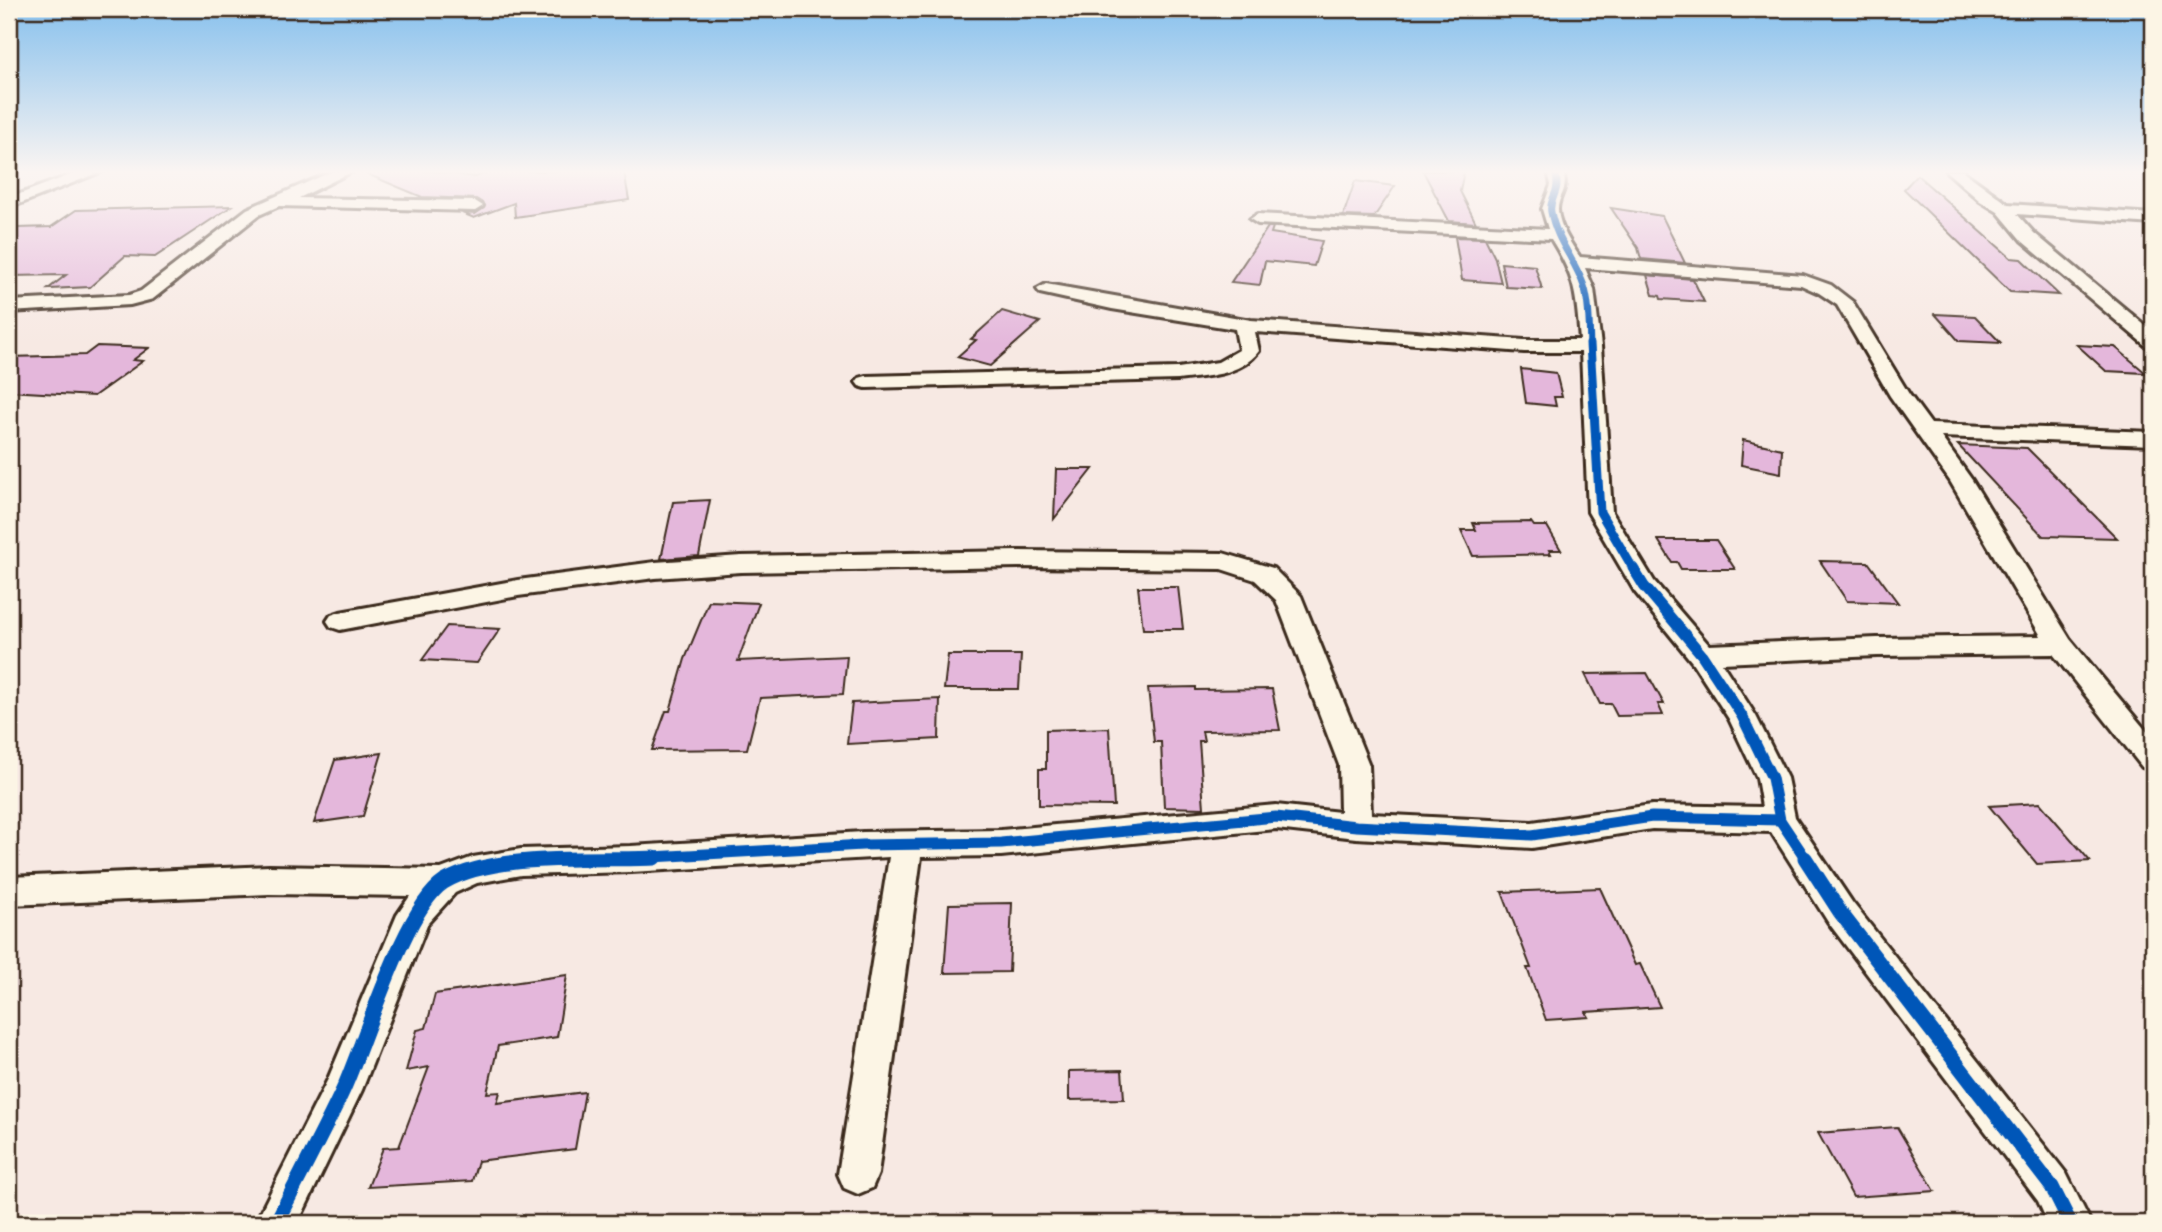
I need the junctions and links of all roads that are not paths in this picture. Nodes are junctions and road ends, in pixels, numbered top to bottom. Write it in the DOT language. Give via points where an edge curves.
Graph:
graph roads {
  1 [pos="233,228"];
  2 [pos="1448,228"];
  3 [pos="1556,228"];
  4 [pos="2021,228"];
  5 [pos="1558,234"];
  6 [pos="1574,262"];
  7 [pos="1046,289"];
  8 [pos="9,307"];
  9 [pos="1244,324"];
  10 [pos="2153,342"];
  11 [pos="1591,346"];
  12 [pos="866,382"];
  13 [pos="1924,430"];
  14 [pos="2153,438"];
  15 [pos="340,621"];
  16 [pos="2060,645"];
  17 [pos="1702,654"];
  18 [pos="2153,759"];
  19 [pos="1780,820"];
  20 [pos="1356,826"];
  21 [pos="907,844"];
  22 [pos="443,883"];
  23 [pos="9,891"];
  24 [pos="858,1174"];
  25 [pos="276,1223"];
  26 [pos="2070,1223"];
  1 -- 8 [label="street" via="147,295 130,300"];
  2 -- 5 [label="street"];
  3 -- 5 [label="street"];
  4 -- 10 [label="street"];
  5 -- 6 [label="street"];
  6 -- 11 [label="street" via="1585,289"];
  6 -- 13 [label="street" via="1803,280 1825,287 1844,302"];
  7 -- 9 [label="street"];
  9 -- 11 [label="street" via="1524,346"];
  9 -- 12 [label="street" via="1249,351 1226,367 1178,374"];
  11 -- 17 [label="street" via="1600,512 1644,586"];
  13 -- 14 [label="street"];
  13 -- 16 [label="street" via="1961,480"];
  15 -- 20 [label="street" via="519,588 741,564 1223,561 1264,574 1288,596 1354,765"];
  16 -- 17 [label="street"];
  16 -- 18 [label="street"];
  17 -- 19 [label="street" via="1742,716 1772,778"];
  19 -- 20 [label="street" via="1652,817 1532,835"];
  19 -- 26 [label="street" via="1840,912 2052,1186"];
  20 -- 21 [label="street" via="1276,817 1001,843"];
  21 -- 22 [label="street" via="521,862 473,870"];
  21 -- 24 [label="street"];
  22 -- 23 [label="street" via="269,880"];
  22 -- 25 [label="street" via="414,915 343,1090"];
}
